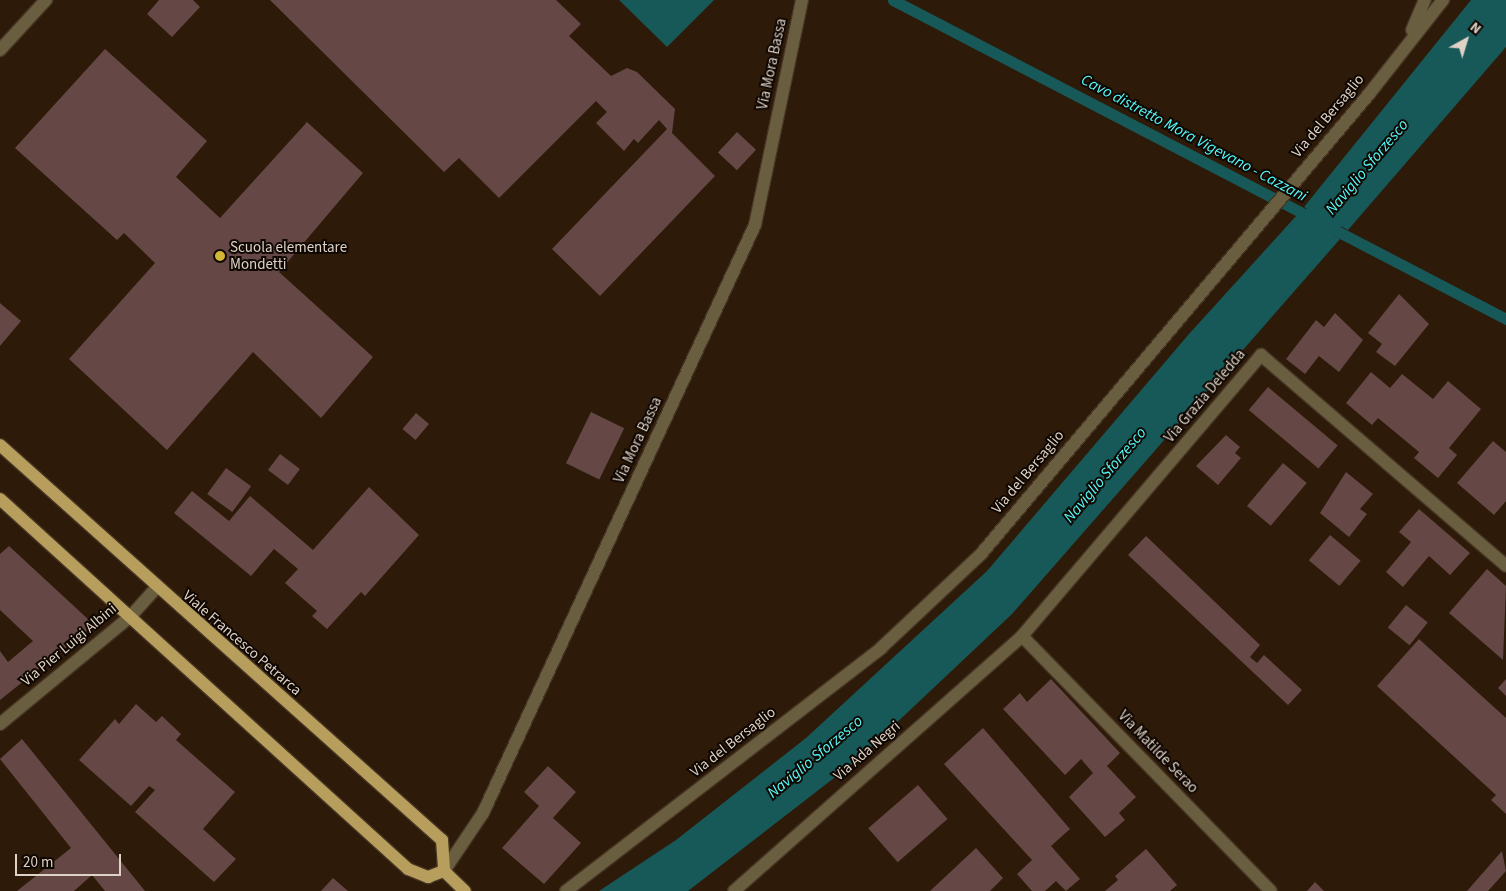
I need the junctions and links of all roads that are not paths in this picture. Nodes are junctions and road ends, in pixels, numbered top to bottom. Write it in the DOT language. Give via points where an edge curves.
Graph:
graph roads {
  1 [pos="46,0"];
  2 [pos="802,0"];
  3 [pos="1425,0"];
  4 [pos="1443,0"];
  5 [pos="1405,46"];
  6 [pos="0,50"];
  7 [pos="0,445"];
  8 [pos="0,499"];
  9 [pos="1506,566"];
  10 [pos="156,588"];
  11 [pos="130,617"];
  12 [pos="1022,636"];
  13 [pos="0,724"];
  14 [pos="444,871"];
  15 [pos="465,891"];
  16 [pos="566,891"];
  17 [pos="734,891"];
  18 [pos="1271,891"];
  1 -- 6 [label="street"];
  2 -- 14 [label="street, Via Mora Bassa" via="755,225 482,813"];
  3 -- 5 [label="street"];
  4 -- 5 [label="street, Via del Bersaglio"];
  5 -- 16 [label="street, Via del Bersaglio" via="981,554 881,648"];
  7 -- 10 [label="main road, Viale Francesco Petrarca"];
  8 -- 11 [label="main road"];
  9 -- 12 [label="street, Via Grazia Deledda" via="1261,355"];
  10 -- 11 [label="street, Via Pier Luigi Albini"];
  10 -- 14 [label="main road, Viale Francesco Petrarca" via="442,840 447,855"];
  11 -- 13 [label="street, Via Pier Luigi Albini"];
  11 -- 14 [label="main road" via="408,869 428,877"];
  12 -- 17 [label="street, Via Ada Negri"];
  12 -- 18 [label="street, Via Matilde Serao"];
  14 -- 15 [label="main road"];
}
